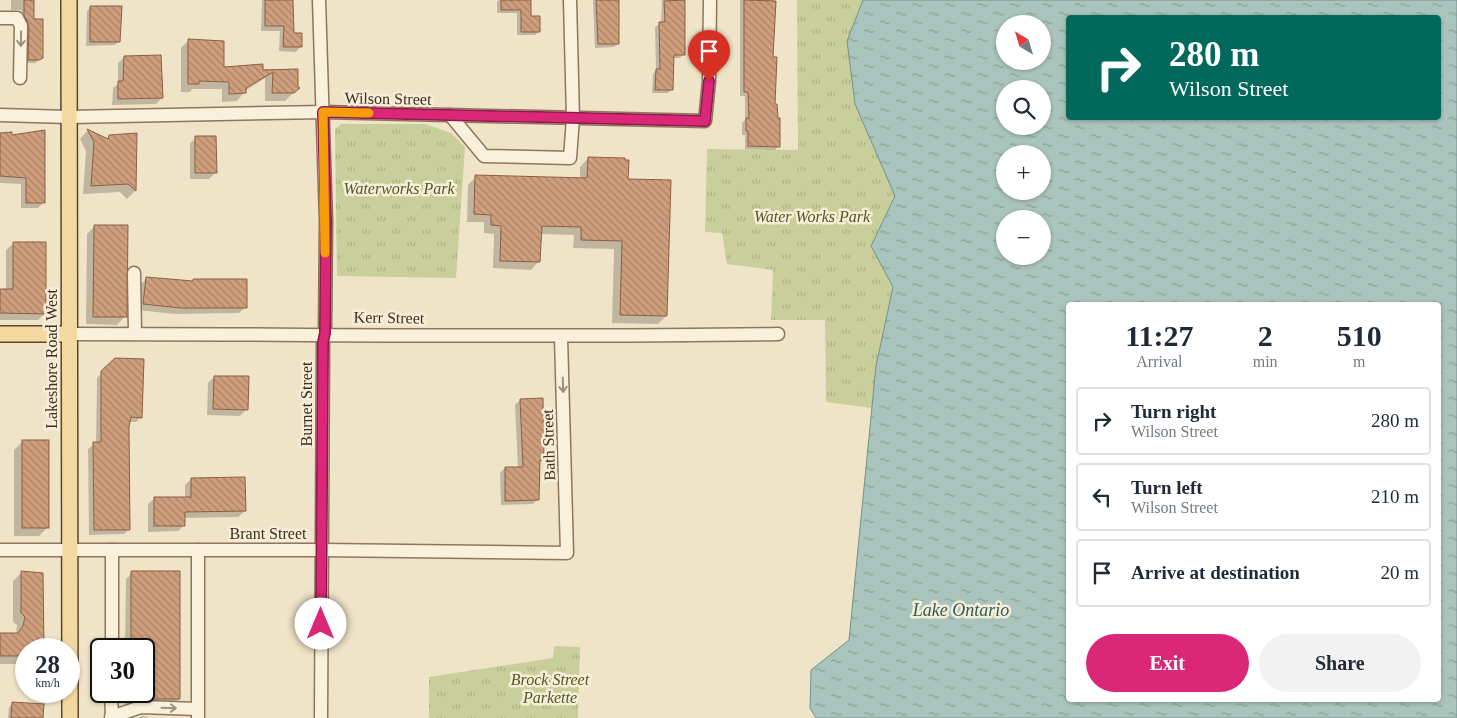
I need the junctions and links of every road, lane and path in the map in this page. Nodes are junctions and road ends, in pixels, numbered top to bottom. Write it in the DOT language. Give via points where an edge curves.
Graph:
graph roads {
  1 [pos="69,0"];
  2 [pos="319,0"];
  3 [pos="570,0"];
  4 [pos="710,0"];
  5 [pos="0,18"];
  6 [pos="20,78"];
  7 [pos="323,112"];
  8 [pos="0,115"];
  9 [pos="450,116"];
  10 [pos="69,117"];
  11 [pos="573,118"];
  12 [pos="134,273"];
  13 [pos="135,333"];
  14 [pos="325,333"];
  15 [pos="0,334"];
  16 [pos="69,334"];
  17 [pos="778,334"];
  18 [pos="561,336"];
  19 [pos="0,550"];
  20 [pos="68,550"];
  21 [pos="112,550"];
  22 [pos="198,550"];
  23 [pos="322,550"];
  24 [pos="567,553"];
  25 [pos="112,638"];
  26 [pos="112,703"];
  27 [pos="198,713"];
  28 [pos="111,717"];
  29 [pos="70,718"];
  30 [pos="320,718"];
  1 -- 10 [label="main road, Lakeshore Road West"];
  2 -- 7 [label="street, Burnet Street"];
  3 -- 11 [label="street"];
  4 -- 11 [label="street, Wilson Street" via="705,121"];
  5 -- 6 [label="street, one-way" via="17,18 21,26"];
  7 -- 9 [label="street, Wilson Street"];
  7 -- 10 [label="street, Wilson Street"];
  7 -- 14 [label="street, Burnet Street"];
  8 -- 10 [label="street, Wilson Street"];
  9 -- 11 [label="street, Wilson Street"];
  9 -- 11 [label="street" via="484,156 570,158"];
  10 -- 16 [label="main road, Lakeshore Road West"];
  12 -- 13 [label="street"];
  13 -- 14 [label="street, Kerr Street"];
  13 -- 16 [label="street, Kerr Street"];
  14 -- 18 [label="street, Kerr Street"];
  14 -- 23 [label="street, Burnet Street" via="322,352"];
  15 -- 16 [label="main road, Kerr Street"];
  16 -- 20 [label="main road, Lakeshore Road West"];
  17 -- 18 [label="street, Kerr Street"];
  18 -- 24 [label="street, Bath Street, one-way"];
  19 -- 20 [label="street, Brant Street"];
  20 -- 21 [label="street, Brant Street"];
  20 -- 29 [label="main road, Lakeshore Road West"];
  21 -- 22 [label="street, Brant Street"];
  21 -- 25 [label="street"];
  22 -- 23 [label="street, Brant Street"];
  22 -- 27 [label="street"];
  23 -- 24 [label="street, Brant Street"];
  23 -- 30 [label="street, Burnet Street"];
  26 -- 28 [label="street"];
  28 -- 27 [label="street, one-way" via="141,707"];
}
